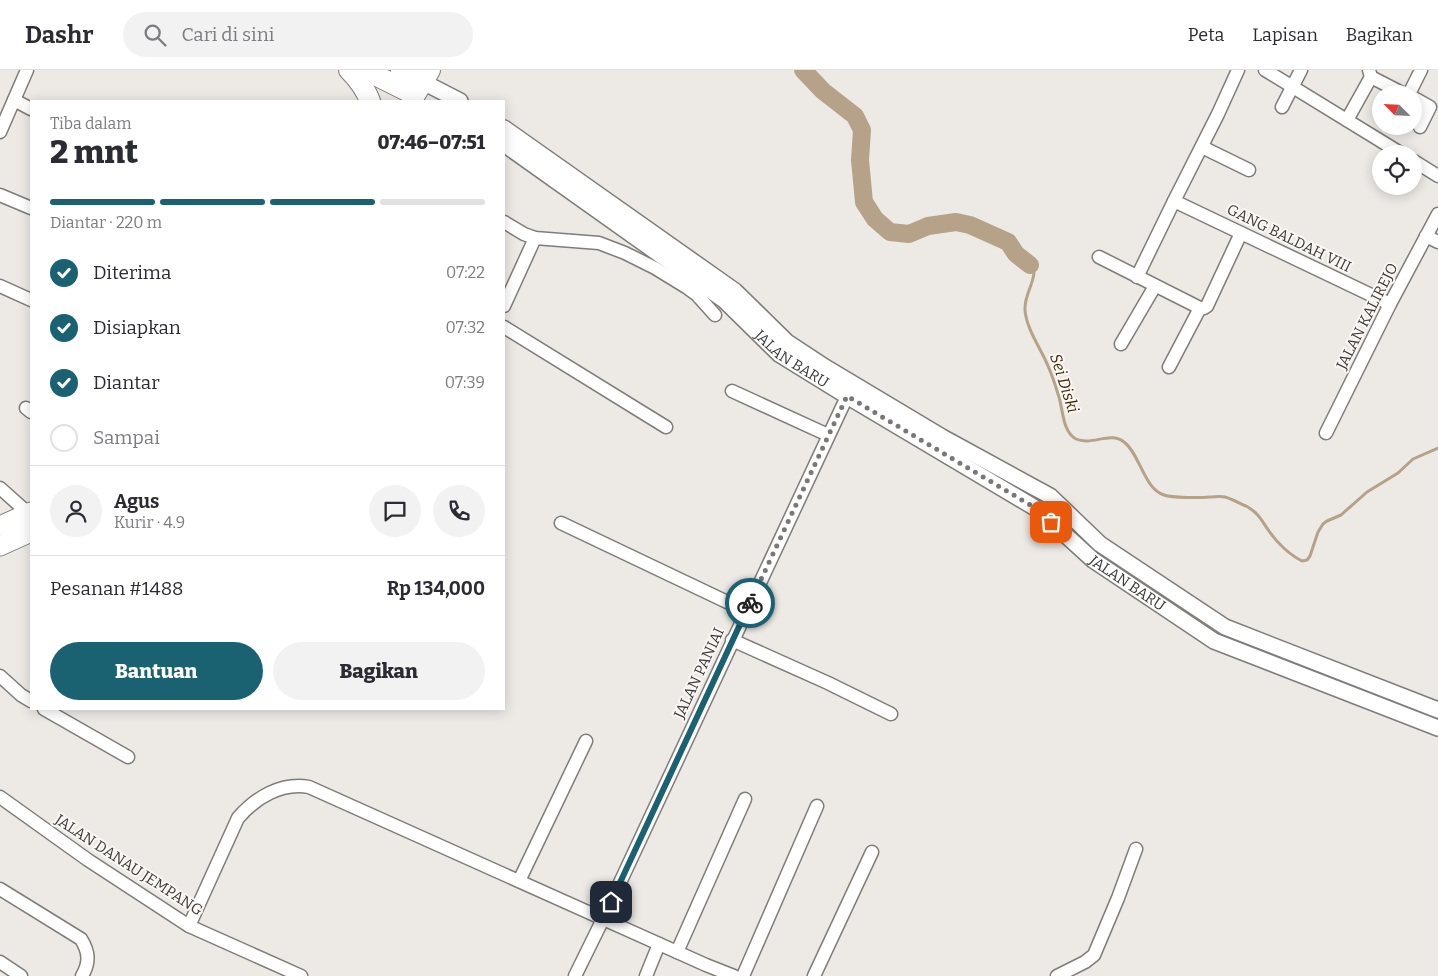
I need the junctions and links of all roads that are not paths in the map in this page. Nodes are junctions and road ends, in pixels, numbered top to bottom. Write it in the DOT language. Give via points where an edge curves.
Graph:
graph roads {
  1 [pos="349,70"];
  2 [pos="365,70"];
  3 [pos="1238,70"];
  4 [pos="1265,70"];
  5 [pos="1301,70"];
  6 [pos="1421,70"];
  7 [pos="24,71"];
  8 [pos="1370,73"];
  9 [pos="413,85"];
  10 [pos="1389,85"];
  11 [pos="1414,85"];
  12 [pos="1292,87"];
  13 [pos="370,100"];
  14 [pos="457,100"];
  15 [pos="1422,102"];
  16 [pos="8,103"];
  17 [pos="1282,107"];
  18 [pos="30,108"];
  19 [pos="1347,120"];
  20 [pos="1422,123"];
  21 [pos="505,129"];
  22 [pos="0,132"];
  23 [pos="505,145"];
  24 [pos="1387,145"];
  25 [pos="1202,147"];
  26 [pos="1422,166"];
  27 [pos="1248,170"];
  28 [pos="1438,176"];
  29 [pos="0,195"];
  30 [pos="1174,201"];
  31 [pos="30,208"];
  32 [pos="1438,214"];
  33 [pos="505,223"];
  34 [pos="1241,233"];
  35 [pos="536,238"];
  36 [pos="1432,239"];
  37 [pos="1099,257"];
  38 [pos="677,270"];
  39 [pos="1137,277"];
  40 [pos="0,286"];
  41 [pos="1155,286"];
  42 [pos="30,300"];
  43 [pos="505,304"];
  44 [pos="1390,304"];
  45 [pos="1200,308"];
  46 [pos="715,315"];
  47 [pos="505,328"];
  48 [pos="1121,344"];
  49 [pos="1169,367"];
  50 [pos="850,390"];
  51 [pos="732,391"];
  52 [pos="666,426"];
  53 [pos="1326,432"];
  54 [pos="828,435"];
  55 [pos="0,488"];
  56 [pos="30,512"];
  57 [pos="561,523"];
  58 [pos="0,526"];
  59 [pos="30,532"];
  60 [pos="0,546"];
  61 [pos="746,611"];
  62 [pos="732,640"];
  63 [pos="0,676"];
  64 [pos="30,701"];
  65 [pos="46,710"];
  66 [pos="1438,710"];
  67 [pos="891,714"];
  68 [pos="1438,728"];
  69 [pos="586,741"];
  70 [pos="128,757"];
  71 [pos="0,797"];
  72 [pos="745,800"];
  73 [pos="817,806"];
  74 [pos="1136,849"];
  75 [pos="872,852"];
  76 [pos="519,881"];
  77 [pos="0,889"];
  78 [pos="603,919"];
  79 [pos="189,926"];
  80 [pos="660,944"];
  81 [pos="677,952"];
  82 [pos="0,962"];
  83 [pos="703,970"];
  84 [pos="1073,971"];
  85 [pos="21,976"];
  86 [pos="82,976"];
  87 [pos="301,976"];
  88 [pos="575,976"];
  89 [pos="646,976"];
  90 [pos="734,976"];
  91 [pos="743,976"];
  92 [pos="814,976"];
  93 [pos="1057,976"];
  1 -- 13 [label="highway" via="361,83"];
  2 -- 9 [label="highway"];
  3 -- 25 [label="street"];
  4 -- 12 [label="street"];
  5 -- 12 [label="street"];
  6 -- 11 [label="street"];
  7 -- 16 [label="street"];
  8 -- 10 [label="street"];
  8 -- 19 [label="street"];
  9 -- 14 [label="street"];
  12 -- 17 [label="street"];
  12 -- 19 [label="street"];
  15 -- 20 [label="street" via="1430,107"];
  16 -- 18 [label="street"];
  16 -- 22 [label="street"];
  19 -- 24 [label="street"];
  21 -- 38 [label="street, JALAN BARU"];
  23 -- 38 [label="street, JALAN BARU"];
  25 -- 27 [label="street"];
  25 -- 30 [label="street"];
  26 -- 28 [label="street"];
  29 -- 31 [label="street"];
  30 -- 34 [label="street, GANG BALDAH VIII"];
  30 -- 39 [label="street"];
  32 -- 36 [label="street, JALAN KALIREJO"];
  33 -- 35 [label="street"];
  34 -- 44 [label="street, GANG BALDAH VIII"];
  34 -- 45 [label="street" via="1207,306"];
  35 -- 38 [label="street" via="599,243 655,268"];
  35 -- 43 [label="street"];
  36 -- 44 [label="street, JALAN KALIREJO"];
  37 -- 39 [label="street"];
  38 -- 46 [label="street"];
  38 -- 50 [label="street, JALAN BARU" via="735,291 787,342"];
  39 -- 41 [label="street"];
  40 -- 42 [label="street"];
  41 -- 45 [label="street"];
  41 -- 48 [label="street"];
  44 -- 53 [label="street, JALAN KALIREJO"];
  45 -- 49 [label="street"];
  47 -- 52 [label="street"];
  50 -- 54 [label="street, JALAN PANIAI"];
  50 -- 66 [label="street, JALAN BARU" via="1050,496 1100,544 1225,627"];
  50 -- 68 [label="street, JALAN BARU" via="1037,509 1092,560 1214,641"];
  51 -- 54 [label="street"];
  54 -- 61 [label="street, JALAN PANIAI"];
  55 -- 56 [label="street"];
  56 -- 58 [label="main road"];
  57 -- 61 [label="street"];
  59 -- 60 [label="main road"];
  61 -- 62 [label="street, JALAN PANIAI"];
  62 -- 67 [label="street"];
  62 -- 78 [label="street, JALAN PANIAI"];
  63 -- 64 [label="street"];
  65 -- 70 [label="street"];
  69 -- 76 [label="street"];
  71 -- 79 [label="street, JALAN DANAU JEMPANG"];
  72 -- 81 [label="street"];
  73 -- 91 [label="street"];
  74 -- 84 [label="street" via="1094,955"];
  75 -- 92 [label="street"];
  76 -- 78 [label="street"];
  76 -- 79 [label="street" via="299,785 275,790 238,818"];
  77 -- 86 [label="street" via="81,939 88,959"];
  78 -- 80 [label="street"];
  78 -- 88 [label="street, JALAN PANIAI"];
  79 -- 87 [label="street, JALAN DANAU JEMPANG"];
  80 -- 81 [label="street"];
  80 -- 89 [label="street"];
  81 -- 83 [label="street"];
  82 -- 85 [label="street"];
  83 -- 90 [label="street"];
  84 -- 93 [label="street"];
}
